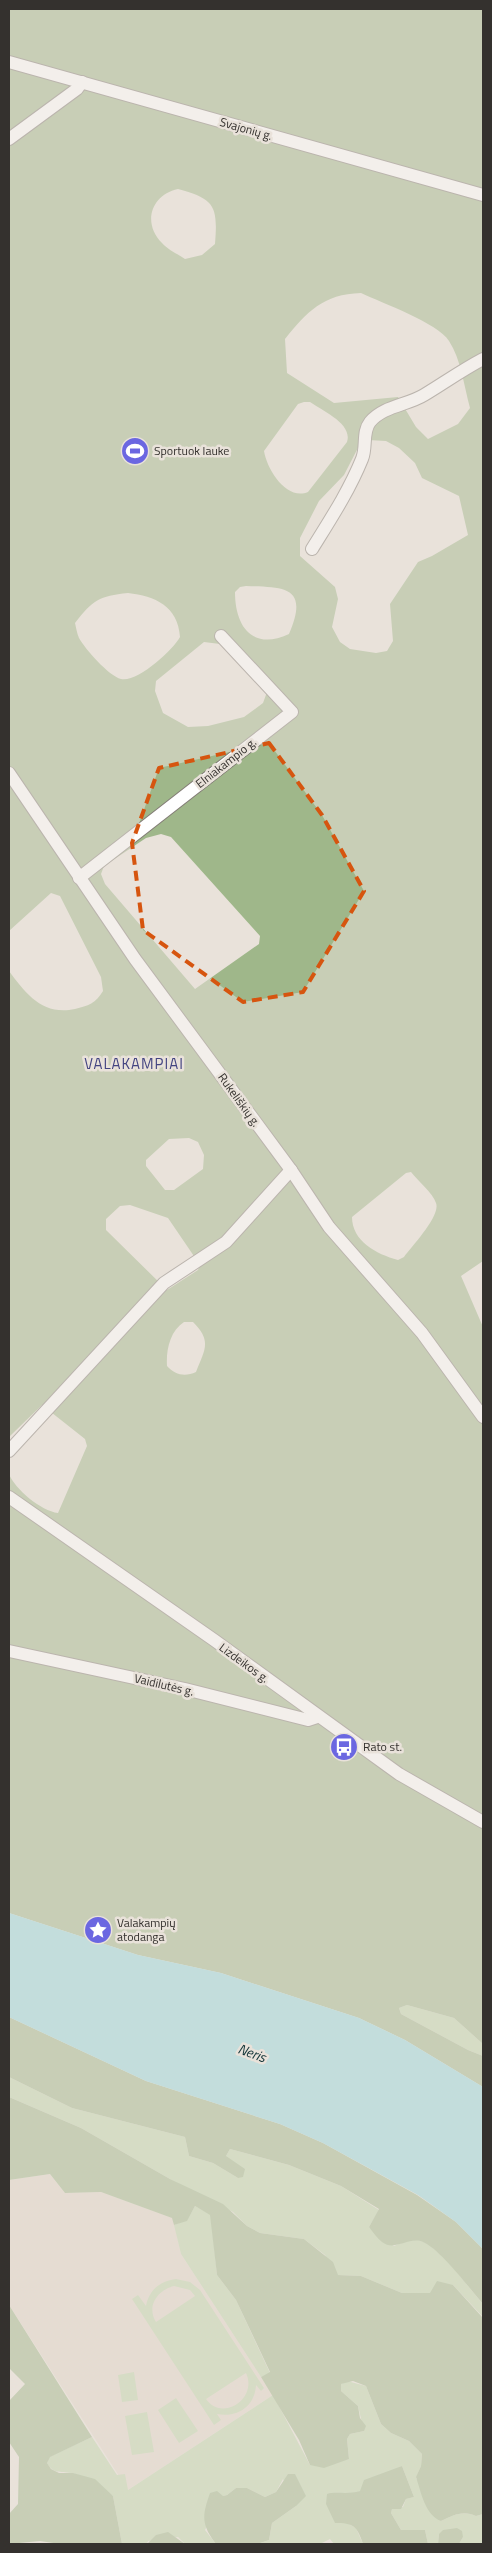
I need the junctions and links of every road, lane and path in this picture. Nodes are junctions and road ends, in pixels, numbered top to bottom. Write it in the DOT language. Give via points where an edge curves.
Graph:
graph roads {
  1 [pos="9,62"];
  2 [pos="82,82"];
  3 [pos="9,139"];
  4 [pos="483,195"];
  5 [pos="483,359"];
  6 [pos="312,549"];
  7 [pos="221,636"];
  8 [pos="9,774"];
  9 [pos="79,878"];
  10 [pos="290,1170"];
  11 [pos="483,1417"];
  12 [pos="9,1451"];
  13 [pos="9,1497"];
  14 [pos="9,1651"];
  15 [pos="317,1717"];
  16 [pos="483,1822"];
  1 -- 2 [label="street, Svajonių g."];
  2 -- 3 [label="street"];
  2 -- 4 [label="street, Svajonių g."];
  5 -- 6 [label="street" via="423,396 372,419 366,426 363,457 341,502"];
  7 -- 9 [label="street, Elniakampio g." via="292,712"];
  8 -- 9 [label="street, Rukeliškių g."];
  9 -- 10 [label="street, Rukeliškių g."];
  10 -- 11 [label="street, Rukeliškių g." via="329,1227 422,1333"];
  10 -- 12 [label="street" via="226,1242 164,1283"];
  13 -- 15 [label="street, Lizdeikos g." via="214,1640"];
  14 -- 15 [label="street, Vaidilutės g." via="308,1720"];
  15 -- 16 [label="street, Lizdeikos g." via="399,1774"];
}
